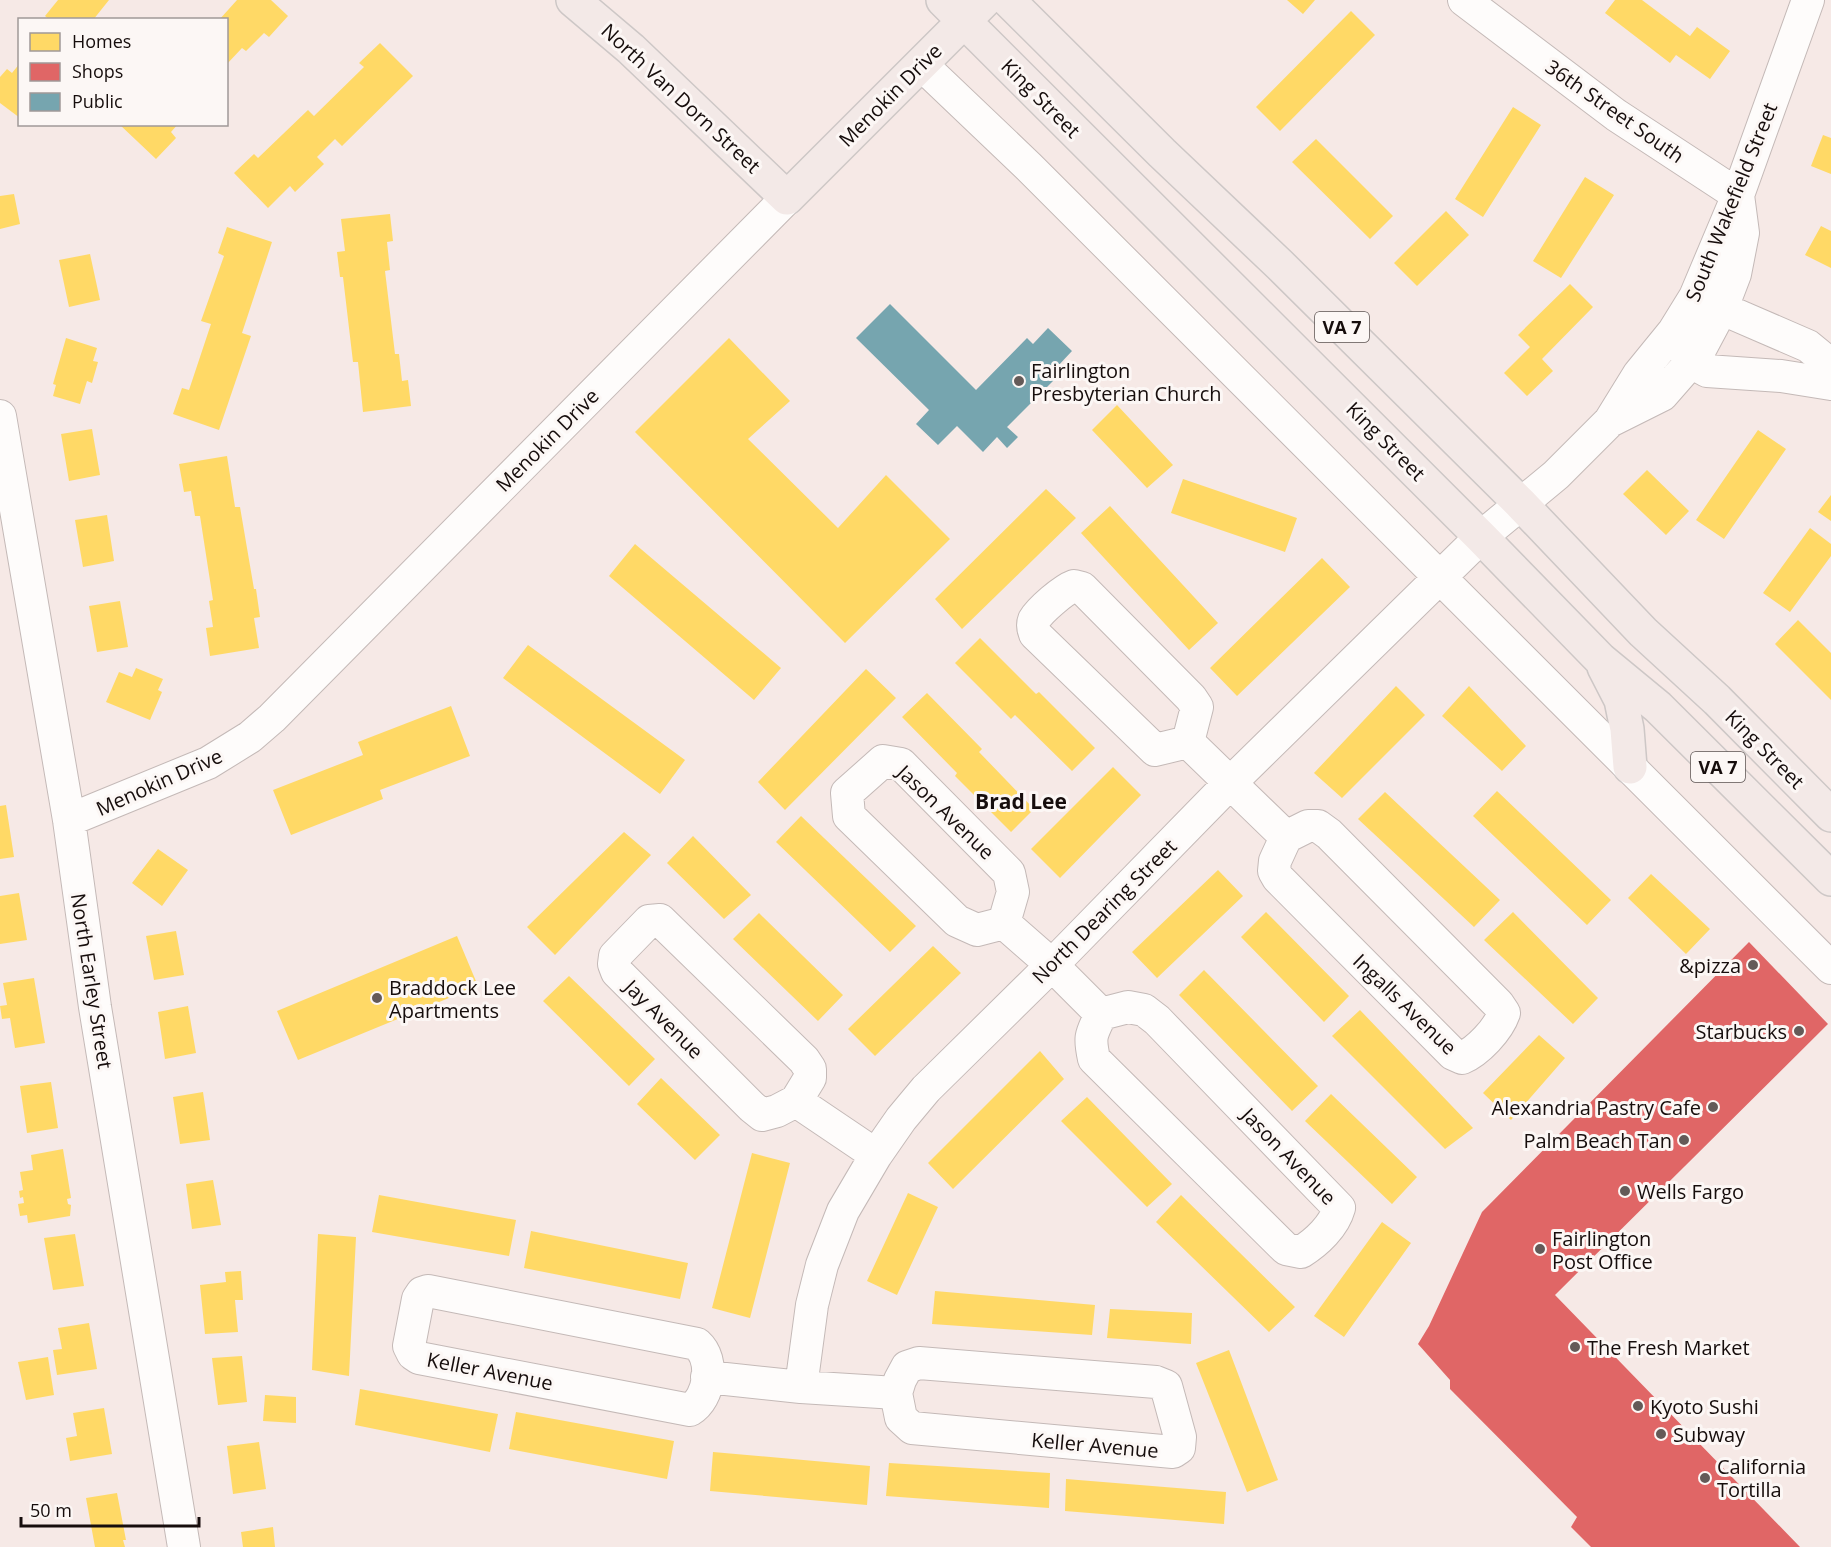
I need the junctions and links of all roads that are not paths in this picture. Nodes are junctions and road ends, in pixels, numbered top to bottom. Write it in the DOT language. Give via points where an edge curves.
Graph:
graph roads {
  1 [pos="573,0"];
  2 [pos="1008,0"];
  3 [pos="1464,0"];
  4 [pos="1808,0"];
  5 [pos="964,7"];
  6 [pos="921,64"];
  7 [pos="1738,195"];
  8 [pos="787,198"];
  9 [pos="1709,303"];
  10 [pos="1674,331"];
  11 [pos="1691,362"];
  12 [pos="1831,365"];
  13 [pos="1831,384"];
  14 [pos="0,416"];
  15 [pos="1610,421"];
  16 [pos="1520,503"];
  17 [pos="1481,537"];
  18 [pos="1440,578"];
  19 [pos="1601,660"];
  20 [pos="1188,742"];
  21 [pos="1630,767"];
  22 [pos="1231,784"];
  23 [pos="1831,815"];
  24 [pos="69,820"];
  25 [pos="1286,837"];
  26 [pos="1831,879"];
  27 [pos="1004,922"];
  28 [pos="1052,965"];
  29 [pos="1831,968"];
  30 [pos="1101,1014"];
  31 [pos="796,1101"];
  32 [pos="876,1155"];
  33 [pos="707,1377"];
  34 [pos="801,1387"];
  35 [pos="896,1394"];
  36 [pos="184,1547"];
  1 -- 8 [label="main road, North Van Dorn Street" via="631,49"];
  2 -- 16 [label="main road, King Street / VA 7"];
  3 -- 7 [label="street, 36th Street South" via="1616,115"];
  4 -- 7 [label="street, South Wakefield Street"];
  5 -- 6 [label="main road, Menokin Drive"];
  5 -- 17 [label="main road, King Street / VA 7"];
  6 -- 8 [label="main road, Menokin Drive"];
  6 -- 18 [label="street"];
  7 -- 9 [label="street, South Wakefield Street"];
  7 -- 9 [label="street, South Wakefield Street" via="1743,233 1735,274"];
  8 -- 24 [label="street, Menokin Drive" via="272,718 208,763"];
  9 -- 10 [label="street, South Wakefield Street"];
  9 -- 11 [label="street, South Wakefield Street"];
  9 -- 12 [label="street" via="1808,346"];
  10 -- 11 [label="street"];
  10 -- 15 [label="street, South Wakefield Street" via="1639,374"];
  11 -- 13 [label="street" via="1712,372"];
  11 -- 15 [label="street, South Wakefield Street" via="1662,395"];
  14 -- 24 [label="street, North Earley Street"];
  15 -- 16 [label="street, South Wakefield Street" via="1556,475"];
  16 -- 17 [label="street, North Dearing Street"];
  16 -- 23 [label="main road, King Street / VA 7" via="1643,632"];
  17 -- 18 [label="street, North Dearing Street"];
  17 -- 19 [label="main road, King Street / VA 7"];
  18 -- 21 [label="street"];
  18 -- 22 [label="street, North Dearing Street"];
  19 -- 21 [label="main road" via="1621,700"];
  19 -- 26 [label="main road, King Street / VA 7" via="1658,707"];
  20 -- 20 [label="street" via="1197,707 1191,698 1082,588 1065,589 1035,619 1035,634 1155,750"];
  20 -- 22 [label="street"];
  21 -- 29 [label="street"];
  22 -- 25 [label="street"];
  22 -- 28 [label="street, North Dearing Street"];
  24 -- 36 [label="street, North Earley Street" via="95,1007"];
  25 -- 25 [label="street, Ingalls Avenue" via="1275,861 1278,878 1453,1054 1462,1058 1470,1054 1500,1022 1504,1013 1498,1004 1329,834 1318,826 1308,826"];
  27 -- 27 [label="street, Jason Avenue" via="1013,892 1009,873 901,764 883,761 847,793 849,816 957,921 977,930"];
  27 -- 28 [label="street"];
  28 -- 30 [label="street"];
  28 -- 32 [label="street, North Dearing Street" via="926,1089"];
  30 -- 30 [label="street, Jason Avenue" via="1091,1035 1094,1059 1286,1249 1301,1252 1312,1244 1336,1217 1339,1208 1333,1201 1157,1020 1144,1010 1128,1007"];
  31 -- 31 [label="street, Jay Avenue" via="810,1078 804,1060 671,928 660,920 649,921 615,956 617,972 762,1115"];
  31 -- 32 [label="street"];
  32 -- 34 [label="street, North Dearing Street" via="843,1212 822,1265 812,1305"];
  33 -- 33 [label="street, Keller Avenue" via="709,1368 697,1344 428,1291 418,1299 409,1346 419,1358 690,1410 703,1399"];
  33 -- 34 [label="street"];
  34 -- 35 [label="street"];
  35 -- 35 [label="street, Keller Avenue" via="901,1418 912,1428 1173,1452 1179,1448 1180,1437 1166,1386 1156,1382 920,1364 908,1367"];
}
